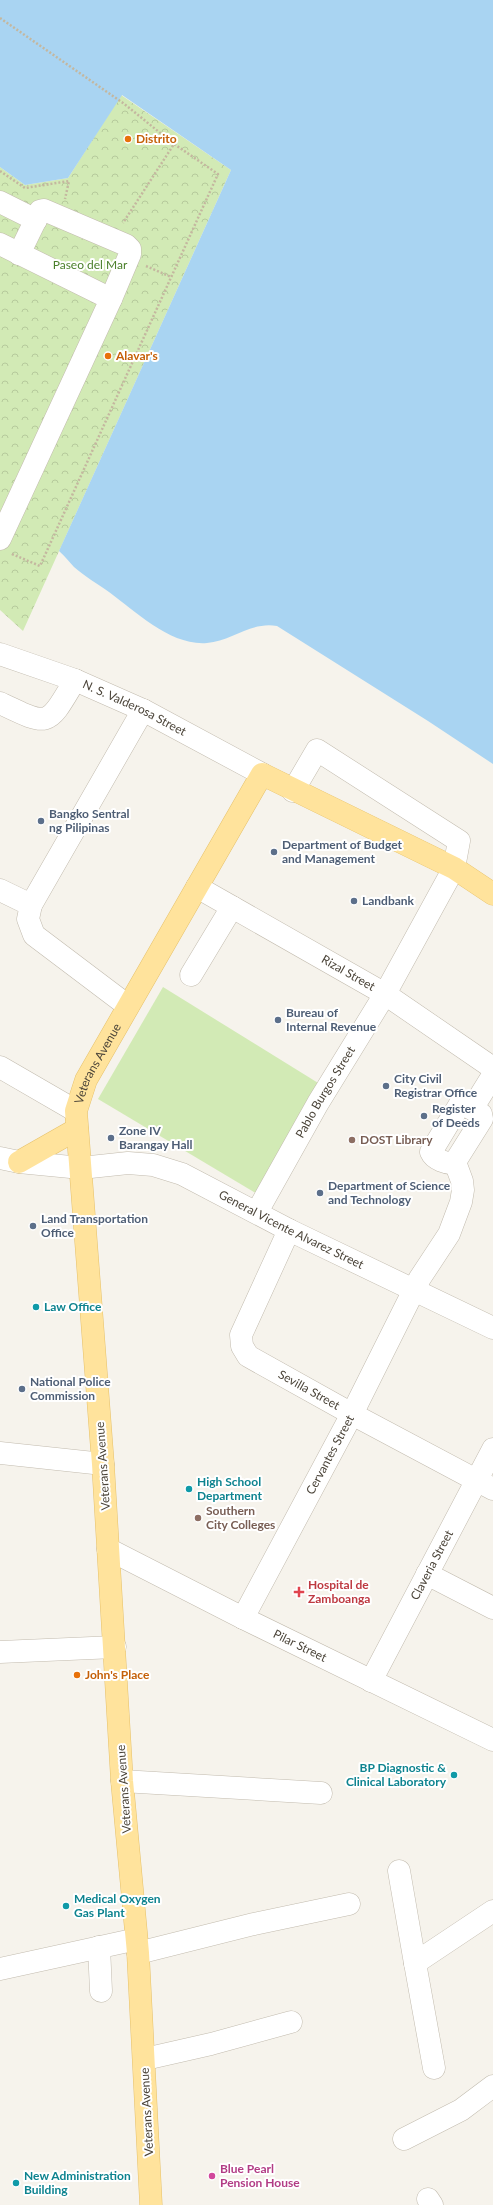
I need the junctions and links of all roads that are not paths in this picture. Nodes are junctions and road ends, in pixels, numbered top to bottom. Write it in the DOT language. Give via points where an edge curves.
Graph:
graph roads {
  1 [pos="0,202"];
  2 [pos="36,220"];
  3 [pos="9,248"];
  4 [pos="111,299"];
  5 [pos="0,539"];
  6 [pos="0,654"];
  7 [pos="75,680"];
  8 [pos="0,703"];
  9 [pos="143,710"];
  10 [pos="262,774"];
  11 [pos="293,790"];
  12 [pos="454,868"];
  13 [pos="197,887"];
  14 [pos="0,890"];
  15 [pos="493,894"];
  16 [pos="31,905"];
  17 [pos="232,907"];
  18 [pos="191,975"];
  19 [pos="385,994"];
  20 [pos="128,1006"];
  21 [pos="0,1067"];
  22 [pos="493,1068"];
  23 [pos="493,1075"];
  24 [pos="76,1120"];
  25 [pos="9,1160"];
  26 [pos="81,1168"];
  27 [pos="257,1212"];
  28 [pos="290,1230"];
  29 [pos="415,1290"];
  30 [pos="493,1328"];
  31 [pos="352,1414"];
  32 [pos="493,1449"];
  33 [pos="0,1453"];
  34 [pos="103,1464"];
  35 [pos="485,1485"];
  36 [pos="108,1549"];
  37 [pos="427,1574"];
  38 [pos="493,1608"];
  39 [pos="243,1618"];
  40 [pos="115,1647"];
  41 [pos="0,1652"];
  42 [pos="371,1681"];
  43 [pos="490,1732"];
  44 [pos="122,1781"];
  45 [pos="321,1793"];
  46 [pos="399,1871"];
  47 [pos="349,1904"];
  48 [pos="493,1911"];
  49 [pos="137,1946"];
  50 [pos="98,1947"];
  51 [pos="415,1964"];
  52 [pos="0,1969"];
  53 [pos="101,1991"];
  54 [pos="291,2022"];
  55 [pos="145,2059"];
  56 [pos="434,2068"];
  57 [pos="493,2086"];
  58 [pos="404,2139"];
  59 [pos="151,2205"];
  1 -- 2 [label="street"];
  2 -- 3 [label="street"];
  2 -- 4 [label="street" via="40,211 50,211 130,249"];
  3 -- 4 [label="street"];
  4 -- 5 [label="street"];
  6 -- 7 [label="street, N. S. Valderosa Street"];
  7 -- 8 [label="street" via="55,713 48,718 30,717"];
  7 -- 9 [label="street, N. S. Valderosa Street"];
  9 -- 10 [label="street, N. S. Valderosa Street"];
  9 -- 16 [label="street"];
  10 -- 11 [label="main road"];
  10 -- 13 [label="main road, Veterans Avenue"];
  11 -- 12 [label="main road"];
  11 -- 12 [label="street, Pablo Burgos Street" via="317,750 459,841"];
  12 -- 15 [label="main road"];
  12 -- 19 [label="street, Pablo Burgos Street"];
  13 -- 17 [label="street, Rizal Street"];
  13 -- 20 [label="main road, Veterans Avenue"];
  14 -- 16 [label="street"];
  16 -- 20 [label="street" via="28,919 34,934"];
  17 -- 18 [label="street"];
  17 -- 19 [label="street, Rizal Street"];
  19 -- 22 [label="street, Rizal Street"];
  19 -- 27 [label="street, Pablo Burgos Street" via="318,1103"];
  20 -- 24 [label="main road, Veterans Avenue" via="86,1080"];
  21 -- 24 [label="street"];
  23 -- 29 [label="street, Cervantes Street" via="472,1109 481,1114 482,1119 455,1162 462,1181 461,1202 449,1234"];
  24 -- 25 [label="main road"];
  24 -- 26 [label="main road, Veterans Avenue"];
  25 -- 26 [label="street, General Vicente Alvarez Street"];
  26 -- 27 [label="street, General Vicente Alvarez Street" via="128,1163 153,1165 182,1174"];
  26 -- 34 [label="main road, Veterans Avenue"];
  27 -- 28 [label="street, General Vicente Alvarez Street"];
  28 -- 29 [label="street, General Vicente Alvarez Street"];
  28 -- 31 [label="street, Sevilla Street" via="241,1335 242,1346 248,1356"];
  29 -- 30 [label="street, General Vicente Alvarez Street"];
  29 -- 31 [label="street, Cervantes Street"];
  31 -- 35 [label="street, Sevilla Street"];
  31 -- 39 [label="street, Cervantes Street"];
  32 -- 35 [label="street, Claveria Street"];
  33 -- 34 [label="street"];
  34 -- 36 [label="main road, Veterans Avenue"];
  35 -- 37 [label="street, Claveria Street"];
  36 -- 39 [label="street, Pilar Street"];
  36 -- 40 [label="main road, Veterans Avenue"];
  37 -- 38 [label="street"];
  37 -- 42 [label="street, Claveria Street"];
  39 -- 42 [label="street, Pilar Street"];
  40 -- 41 [label="street"];
  40 -- 44 [label="main road, Veterans Avenue"];
  42 -- 43 [label="street, Pilar Street"];
  44 -- 45 [label="street"];
  44 -- 49 [label="main road, Veterans Avenue"];
  46 -- 51 [label="street"];
  47 -- 49 [label="street"];
  48 -- 51 [label="street"];
  49 -- 50 [label="street"];
  49 -- 55 [label="main road, Veterans Avenue"];
  50 -- 52 [label="street"];
  50 -- 53 [label="street"];
  51 -- 56 [label="street"];
  54 -- 55 [label="street"];
  55 -- 59 [label="main road, Veterans Avenue"];
  57 -- 58 [label="street" via="461,2110"];
}
